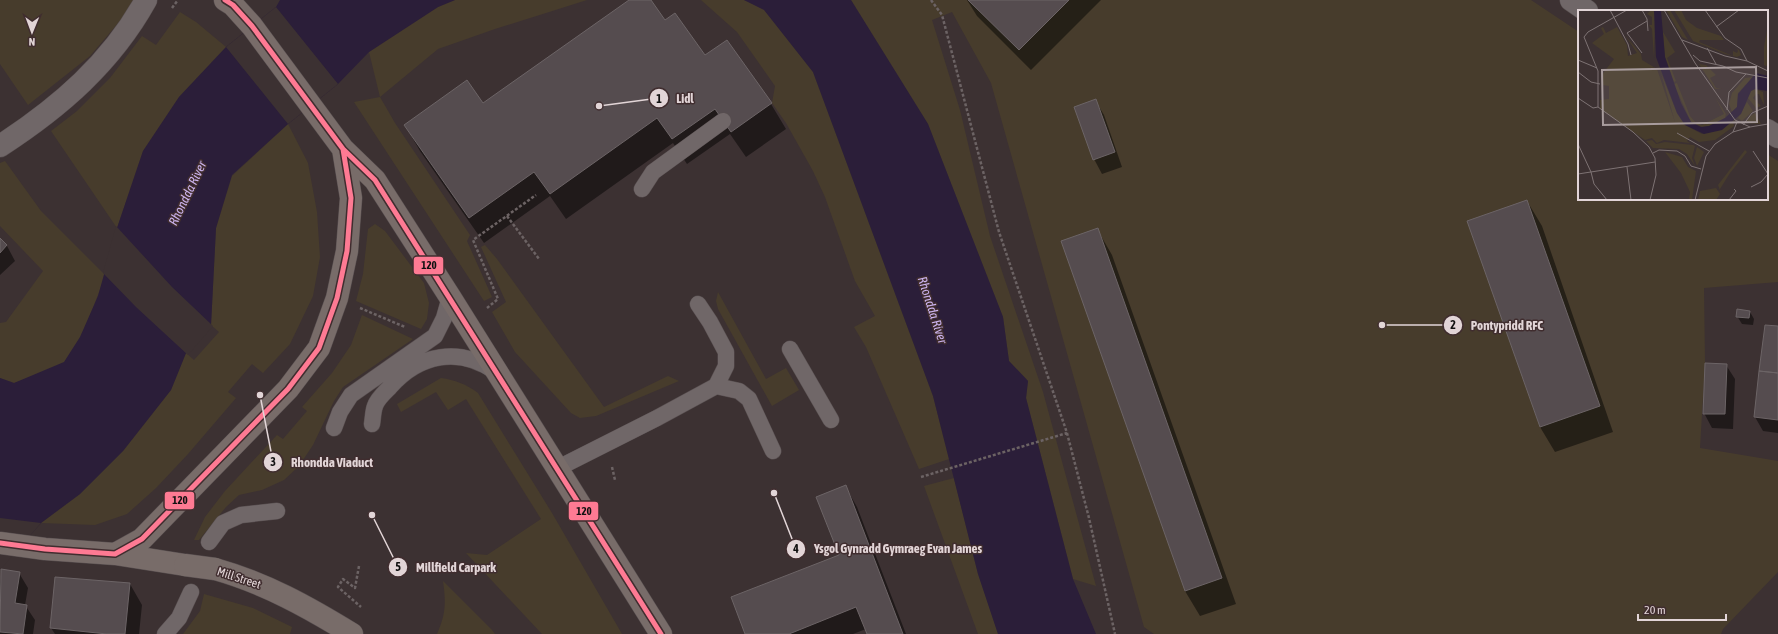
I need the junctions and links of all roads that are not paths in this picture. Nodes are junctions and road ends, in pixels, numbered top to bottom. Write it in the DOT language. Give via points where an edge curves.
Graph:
graph roads {
  1 [pos="146,0"];
  2 [pos="230,2"];
  3 [pos="723,121"];
  4 [pos="1768,131"];
  5 [pos="1778,138"];
  6 [pos="0,146"];
  7 [pos="343,149"];
  8 [pos="642,188"];
  9 [pos="450,297"];
  10 [pos="698,304"];
  11 [pos="790,349"];
  12 [pos="497,372"];
  13 [pos="716,386"];
  14 [pos="831,420"];
  15 [pos="372,424"];
  16 [pos="334,428"];
  17 [pos="774,451"];
  18 [pos="558,468"];
  19 [pos="277,511"];
  20 [pos="209,542"];
  21 [pos="10,545"];
  22 [pos="114,554"];
  23 [pos="190,592"];
  24 [pos="165,634"];
  25 [pos="352,634"];
  26 [pos="661,634"];
  1 -- 6 [label="street" via="134,22 99,66 56,107"];
  2 -- 7 [label="main road" via="252,26"];
  3 -- 8 [label="lane" via="653,172"];
  4 -- 5 [label="street"];
  7 -- 9 [label="main road" via="375,180"];
  7 -- 22 [label="main road" via="351,198 347,251 337,298 319,348 288,389 169,512 142,539"];
  9 -- 12 [label="main road"];
  9 -- 16 [label="lane" via="435,336 352,395 340,412"];
  10 -- 13 [label="lane" via="726,352 726,366"];
  11 -- 14 [label="lane"];
  12 -- 15 [label="lane" via="483,362 451,356 433,358 400,375 375,405"];
  12 -- 18 [label="main road"];
  13 -- 17 [label="lane" via="739,391 749,399"];
  13 -- 18 [label="lane"];
  18 -- 26 [label="main road"];
  19 -- 20 [label="lane" via="240,515 223,524"];
  21 -- 22 [label="main road, Mill Street"];
  22 -- 25 [label="main road, Mill Street, bridge" via="215,569 236,575 302,604"];
  23 -- 24 [label="lane" via="179,618"];
}
